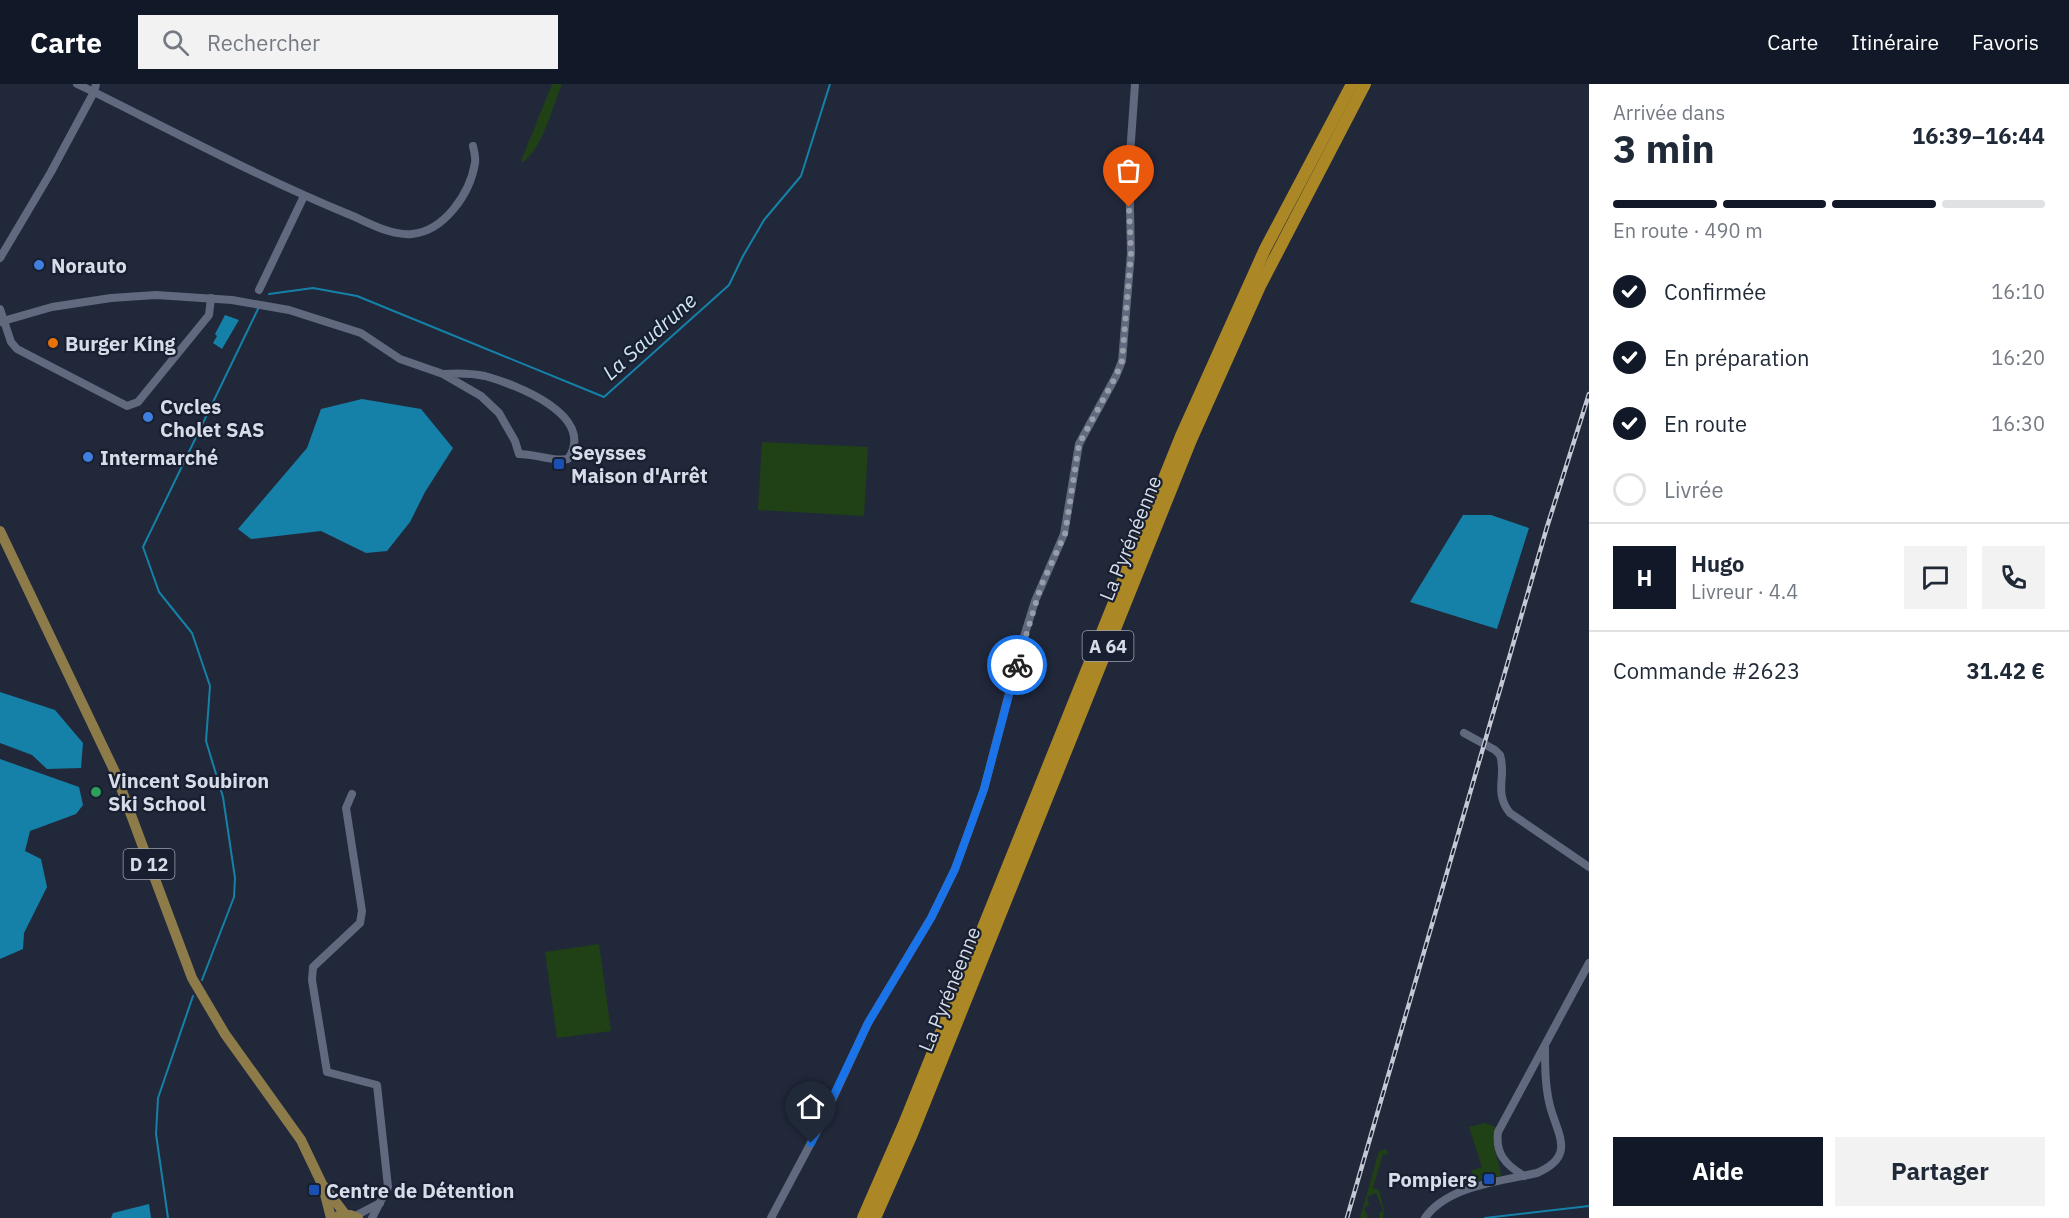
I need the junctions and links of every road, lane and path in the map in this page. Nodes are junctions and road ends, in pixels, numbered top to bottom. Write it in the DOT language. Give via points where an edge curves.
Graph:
graph roads {
  1 [pos="77,84"];
  2 [pos="1135,84"];
  3 [pos="1352,84"];
  4 [pos="1365,84"];
  5 [pos="95,88"];
  6 [pos="473,146"];
  7 [pos="304,196"];
  8 [pos="0,258"];
  9 [pos="260,290"];
  10 [pos="211,298"];
  11 [pos="0,309"];
  12 [pos="2,321"];
  13 [pos="443,374"];
  14 [pos="0,531"];
  15 [pos="1464,733"];
  16 [pos="352,794"];
  17 [pos="1589,867"];
  18 [pos="1589,963"];
  19 [pos="1545,1046"];
  20 [pos="1524,1176"];
  21 [pos="380,1203"];
  22 [pos="345,1217"];
  23 [pos="372,1218"];
  24 [pos="771,1218"];
  25 [pos="863,1218"];
  26 [pos="875,1218"];
  27 [pos="1425,1218"];
  1 -- 5 [label="street"];
  2 -- 24 [label="street" via="1129,169 1131,253 1122,361 1079,444 1065,534 1025,633 978,811 942,897 868,1023"];
  3 -- 25 [label="highway, La Pyrénéenne / A 64" via="1265,249 1181,436"];
  4 -- 26 [label="highway, La Pyrénéenne / A 64" via="1300,204 1196,429"];
  5 -- 7 [label="street"];
  5 -- 8 [label="street"];
  6 -- 7 [label="street" via="475,163 465,190 446,218 428,230 411,234 390,232"];
  7 -- 9 [label="street"];
  10 -- 12 [label="street" via="111,298 52,307"];
  10 -- 12 [label="street" via="209,315 138,402 127,406 17,349"];
  10 -- 13 [label="street" via="257,303 329,321 361,333 400,359"];
  11 -- 12 [label="street"];
  13 -- 13 [label="street" via="481,396 499,412 519,454 559,460 568,459 572,453 572,428 565,417 544,401 521,388 484,376"];
  14 -- 22 [label="main road, D 12" via="115,772 192,978 225,1034 301,1140 322,1184"];
  15 -- 17 [label="street" via="1500,755 1502,800 1510,813"];
  16 -- 21 [label="street" via="346,808 362,911 360,923 313,967 312,980 327,1072 377,1085 388,1177"];
  18 -- 19 [label="street"];
  19 -- 20 [label="street" via="1498,1132 1502,1160"];
  19 -- 20 [label="street" via="1544,1074 1562,1143 1559,1157 1547,1169"];
  20 -- 27 [label="street" via="1448,1196"];
  21 -- 22 [label="street"];
  21 -- 23 [label="street"];
}
